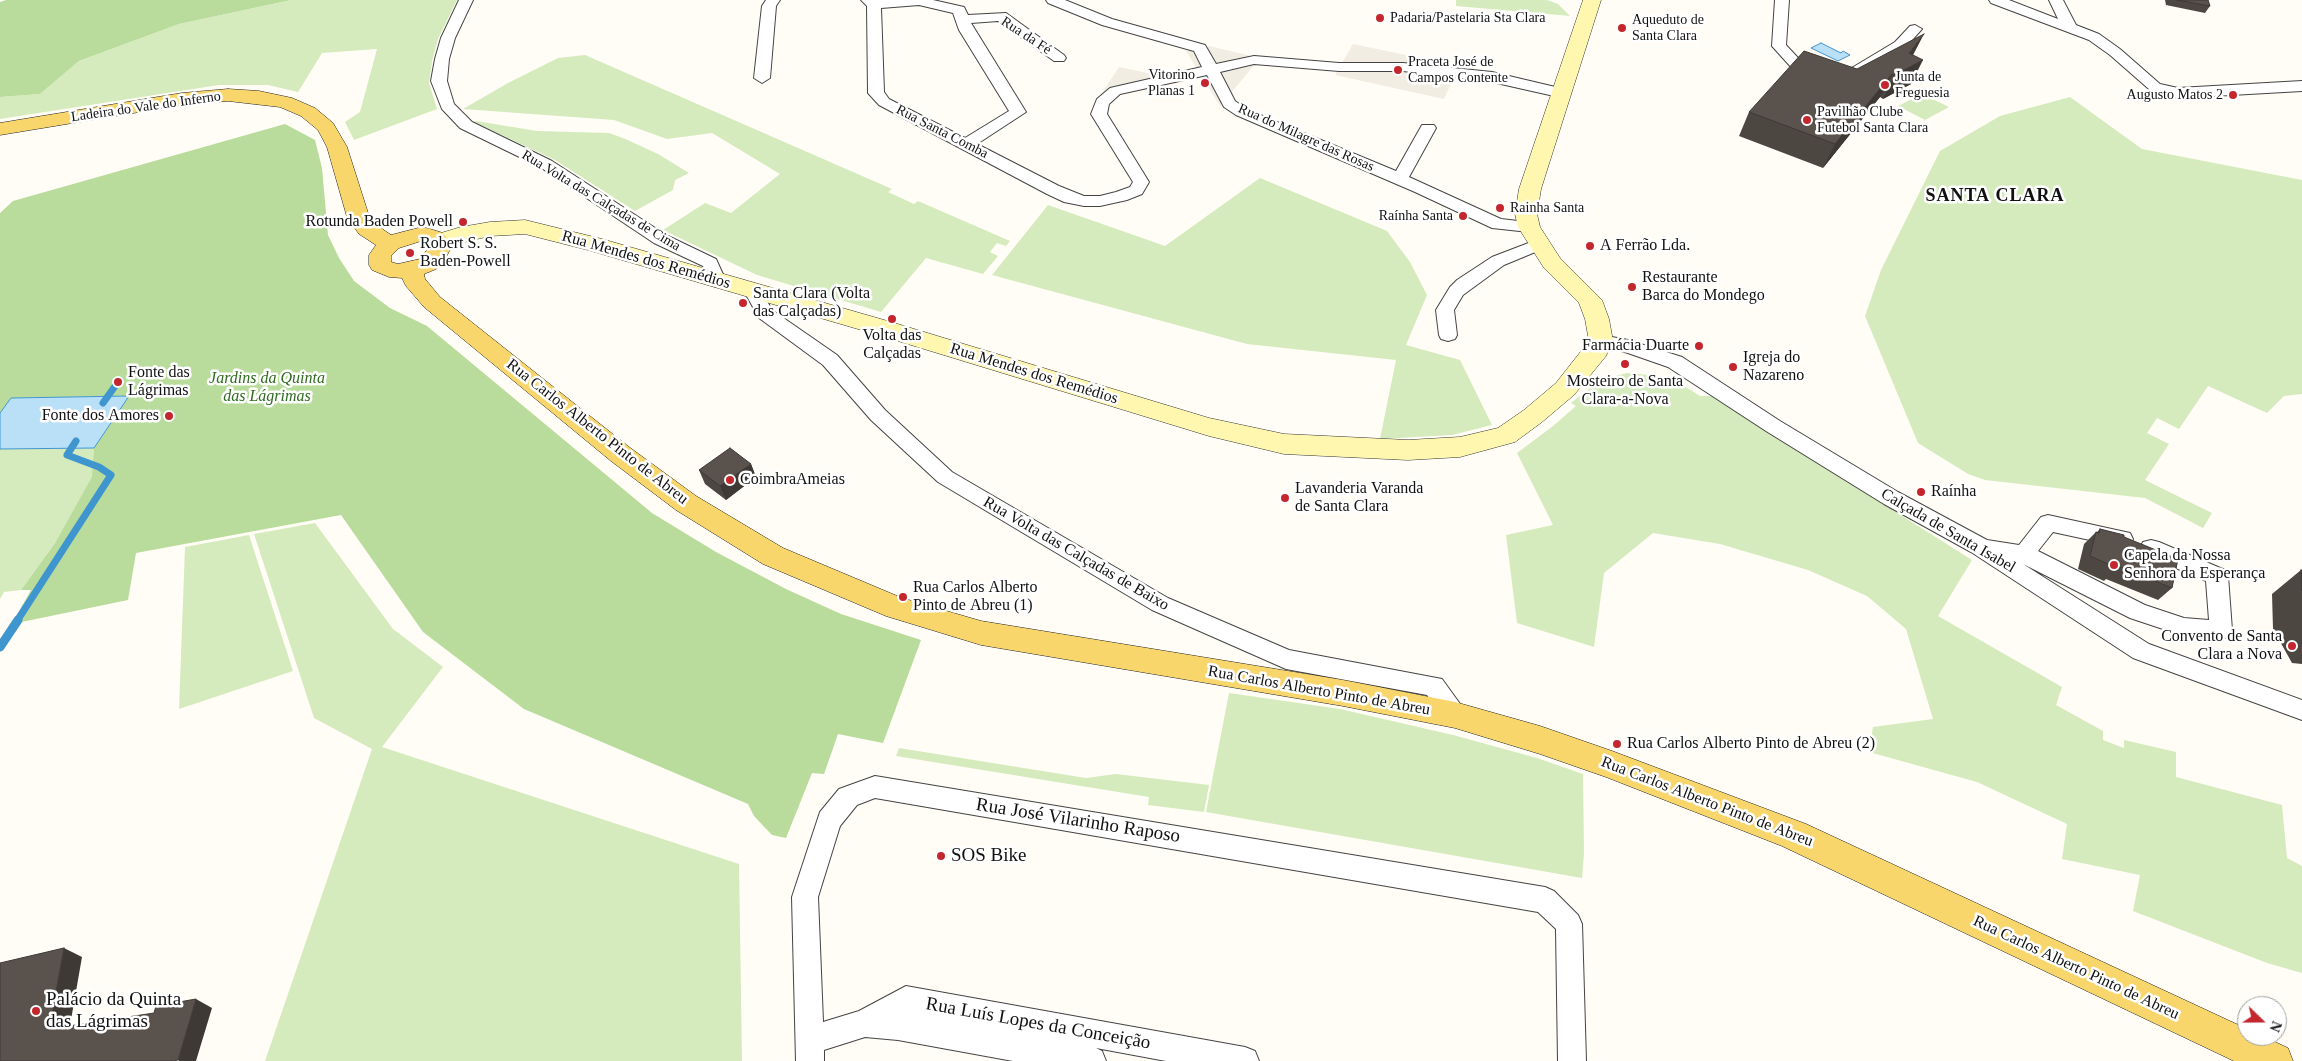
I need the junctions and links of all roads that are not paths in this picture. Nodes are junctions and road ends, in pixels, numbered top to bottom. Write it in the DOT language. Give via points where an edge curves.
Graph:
graph roads {
  1 [pos="466,0"];
  2 [pos="773,0"];
  3 [pos="1053,0"];
  4 [pos="1570,0"];
  5 [pos="1782,0"];
  6 [pos="1996,0"];
  7 [pos="2056,0"];
  8 [pos="871,2"];
  9 [pos="1590,8"];
  10 [pos="961,15"];
  11 [pos="2069,26"];
  12 [pos="1915,29"];
  13 [pos="1059,58"];
  14 [pos="1213,70"];
  15 [pos="762,78"];
  16 [pos="2302,86"];
  17 [pos="1563,93"];
  18 [pos="1428,128"];
  19 [pos="0,129"];
  20 [pos="966,144"];
  21 [pos="1400,179"];
  22 [pos="1534,236"];
  23 [pos="439,241"];
  24 [pos="391,243"];
  25 [pos="412,270"];
  26 [pos="717,281"];
  27 [pos="753,291"];
  28 [pos="1448,335"];
  29 [pos="1601,341"];
  30 [pos="1979,546"];
  31 [pos="2024,554"];
  32 [pos="2302,710"];
  33 [pos="1456,715"];
  34 [pos="865,1023"];
  35 [pos="809,1051"];
  36 [pos="1092,1061"];
  37 [pos="1244,1061"];
  38 [pos="1572,1061"];
  39 [pos="2275,1061"];
  1 -- 26 [label="street, Rua Volta das Calçadas de Cima" via="442,59 439,81 447,106 466,125 546,164 660,239 710,263"];
  2 -- 15 [label="street" via="769,6"];
  3 -- 14 [label="street, Rua do Milagre das Rosas" via="1107,22 1200,48"];
  4 -- 9 [label="street"];
  5 -- 12 [label="street" via="1779,46 1795,63 1837,78 1856,72 1900,45"];
  6 -- 11 [label="street"];
  7 -- 11 [label="street"];
  8 -- 10 [label="street, Rua da Fé" via="919,1"];
  8 -- 20 [label="street, Rua Santa Comba" via="876,93 884,102"];
  9 -- 17 [label="street"];
  10 -- 13 [label="street, Rua da Fé" via="1001,16"];
  10 -- 20 [label="street" via="966,30 1018,112"];
  11 -- 16 [label="street" via="2094,37 2155,87 2178,93"];
  14 -- 17 [label="street" via="1254,60 1403,68 1492,77"];
  14 -- 20 [label="street, Rua Santa Comba" via="1116,91 1102,102 1099,114 1141,182 1136,190 1121,196 1100,201 1070,198"];
  14 -- 21 [label="street, Rua do Milagre das Rosas" via="1229,104 1241,112"];
  17 -- 22 [label="street" via="1530,189 1526,214"];
  18 -- 21 [label="street"];
  19 -- 24 [label="main road, Ladeira do Vale do Inferno" via="182,99 228,95 285,102 308,112 326,127 337,147 358,217 375,236"];
  21 -- 22 [label="street, Rua do Milagre das Rosas" via="1498,224"];
  22 -- 28 [label="street" via="1456,291 1446,310"];
  22 -- 29 [label="street" via="1552,263 1590,300"];
  23 -- 24 [label="main road" via="422,234"];
  23 -- 25 [label="main road" via="441,246 435,258"];
  23 -- 26 [label="street, Rua Mendes dos Remédios" via="490,228 526,227"];
  24 -- 25 [label="main road" via="380,255 380,264 390,271"];
  25 -- 33 [label="main road, Rua Carlos Alberto Pinto de Abreu" via="414,281 432,302 620,454 686,503 782,559 896,608 981,633 1297,685"];
  26 -- 27 [label="street, Rua Mendes dos Remédios"];
  27 -- 29 [label="street, Rua Mendes dos Remédios" via="1209,427 1284,444 1408,450 1460,447 1506,435 1534,416 1565,388"];
  27 -- 33 [label="street, Rua Volta das Calçadas de Baixo" via="765,314 830,360 878,415 945,477 1160,604 1286,659 1434,686"];
  29 -- 30 [label="street, Calçada de Santa Isabel" via="1628,346 1675,362 1882,492"];
  30 -- 31 [label="street"];
  30 -- 32 [label="street, Calçada de Santa Isabel" via="2141,651"];
  31 -- 31 [label="street" via="2138,612 2184,627 2221,630 2217,576 2143,545 2048,523"];
  33 -- 39 [label="main road, Rua Carlos Alberto Pinto de Abreu" via="1598,760 1794,835"];
  34 -- 35 [label="street, Rua Luís Lopes da Conceição"];
  34 -- 36 [label="street, Rua Luís Lopes da Conceição"];
  34 -- 37 [label="street, Rua Luís Lopes da Conceição" via="906,1000"];
  35 -- 38 [label="street, Rua José Vilarinho Raposo" via="805,896 829,820 848,798 875,787 1545,900 1569,924"];
}
